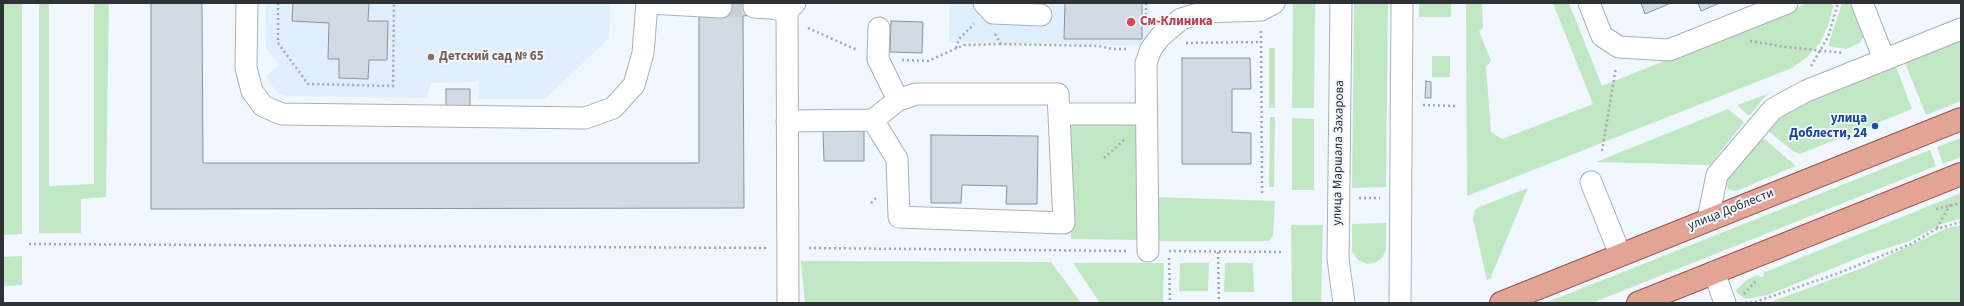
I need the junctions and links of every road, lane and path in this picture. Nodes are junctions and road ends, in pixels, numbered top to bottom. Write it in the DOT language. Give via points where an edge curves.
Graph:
graph roads {
  1 [pos="247,3"];
  2 [pos="278,3"];
  3 [pos="394,3"];
  4 [pos="648,3"];
  5 [pos="984,3"];
  6 [pos="1146,3"];
  7 [pos="1341,3"];
  8 [pos="1402,3"];
  9 [pos="1588,3"];
  10 [pos="1787,3"];
  11 [pos="1838,3"];
  12 [pos="1862,3"];
  13 [pos="721,6"];
  14 [pos="1200,6"];
  15 [pos="754,7"];
  16 [pos="791,7"];
  17 [pos="1267,7"];
  18 [pos="1142,11"];
  19 [pos="1146,11"];
  20 [pos="1041,15"];
  21 [pos="1146,20"];
  22 [pos="976,22"];
  23 [pos="879,28"];
  24 [pos="1961,29"];
  25 [pos="994,33"];
  26 [pos="1746,40"];
  27 [pos="1261,42"];
  28 [pos="955,49"];
  29 [pos="1151,49"];
  30 [pos="1820,51"];
  31 [pos="1849,53"];
  32 [pos="1884,59"];
  33 [pos="1809,69"];
  34 [pos="1612,92"];
  35 [pos="898,100"];
  36 [pos="1423,105"];
  37 [pos="1455,106"];
  38 [pos="1059,114"];
  39 [pos="1146,114"];
  40 [pos="1961,119"];
  41 [pos="873,120"];
  42 [pos="787,121"];
  43 [pos="1130,134"];
  44 [pos="1602,151"];
  45 [pos="1104,158"];
  46 [pos="1961,174"];
  47 [pos="1591,182"];
  48 [pos="1262,193"];
  49 [pos="1352,198"];
  50 [pos="1386,198"];
  51 [pos="1950,204"];
  52 [pos="1708,219"];
  53 [pos="1961,222"];
  54 [pos="1936,229"];
  55 [pos="29,244"];
  56 [pos="787,248"];
  57 [pos="1148,251"];
  58 [pos="1169,251"];
  59 [pos="1218,252"];
  60 [pos="1284,252"];
  61 [pos="1620,254"];
  62 [pos="1714,272"];
  63 [pos="788,303"];
  64 [pos="1170,303"];
  65 [pos="1219,303"];
  66 [pos="1344,303"];
  67 [pos="1400,303"];
  68 [pos="1501,303"];
  69 [pos="1638,303"];
  70 [pos="1725,303"];
  71 [pos="1739,303"];
  1 -- 4 [label="street" via="246,68 252,91 263,106 282,114 585,118 613,108 634,85 643,53"];
  2 -- 3 [label="path" via="278,43 308,84 393,86"];
  4 -- 13 [label="street"];
  5 -- 20 [label="street" via="994,13"];
  6 -- 19 [label="path"];
  7 -- 66 [label="street, улица Маршала Захарова" via="1338,259"];
  8 -- 67 [label="street"];
  9 -- 10 [label="street" via="1602,36 1619,47 1669,50"];
  11 -- 30 [label="path" via="1828,37"];
  12 -- 32 [label="street"];
  14 -- 17 [label="street"];
  14 -- 29 [label="street" via="1160,37"];
  15 -- 16 [label="street"];
  16 -- 42 [label="street"];
  17 -- 27 [label="path"];
  18 -- 19 [label="path"];
  19 -- 21 [label="path"];
  22 -- 28 [label="path" via="959,39"];
  23 -- 35 [label="street" via="878,59"];
  24 -- 32 [label="street"];
  25 -- 29 [label="path" via="1001,44"];
  26 -- 30 [label="path"];
  27 -- 29 [label="path" via="1179,43 1164,50"];
  27 -- 48 [label="path"];
  29 -- 39 [label="street" via="1146,63"];
  30 -- 31 [label="path"];
  30 -- 33 [label="path"];
  32 -- 52 [label="street" via="1795,96 1773,109 1717,175"];
  34 -- 44 [label="path"];
  35 -- 38 [label="street" via="916,94 1058,94"];
  35 -- 41 [label="street"];
  36 -- 37 [label="path"];
  38 -- 39 [label="street"];
  38 -- 41 [label="street" via="1064,223 899,218 897,159"];
  39 -- 57 [label="street"];
  40 -- 52 [label="main road, улица Доблести"];
  41 -- 42 [label="street"];
  42 -- 56 [label="street"];
  43 -- 45 [label="path"];
  46 -- 62 [label="main road"];
  47 -- 61 [label="street"];
  49 -- 50 [label="path"];
  51 -- 54 [label="path"];
  52 -- 61 [label="main road, улица Доблести"];
  53 -- 54 [label="path"];
  54 -- 71 [label="path" via="1911,244 1836,274 1755,302"];
  55 -- 56 [label="path"];
  56 -- 57 [label="path"];
  56 -- 63 [label="street"];
  57 -- 58 [label="path"];
  58 -- 59 [label="path"];
  58 -- 64 [label="path"];
  59 -- 60 [label="path"];
  59 -- 65 [label="path"];
  61 -- 68 [label="main road, улица Доблести"];
  62 -- 69 [label="main road"];
  62 -- 70 [label="street"];
}
